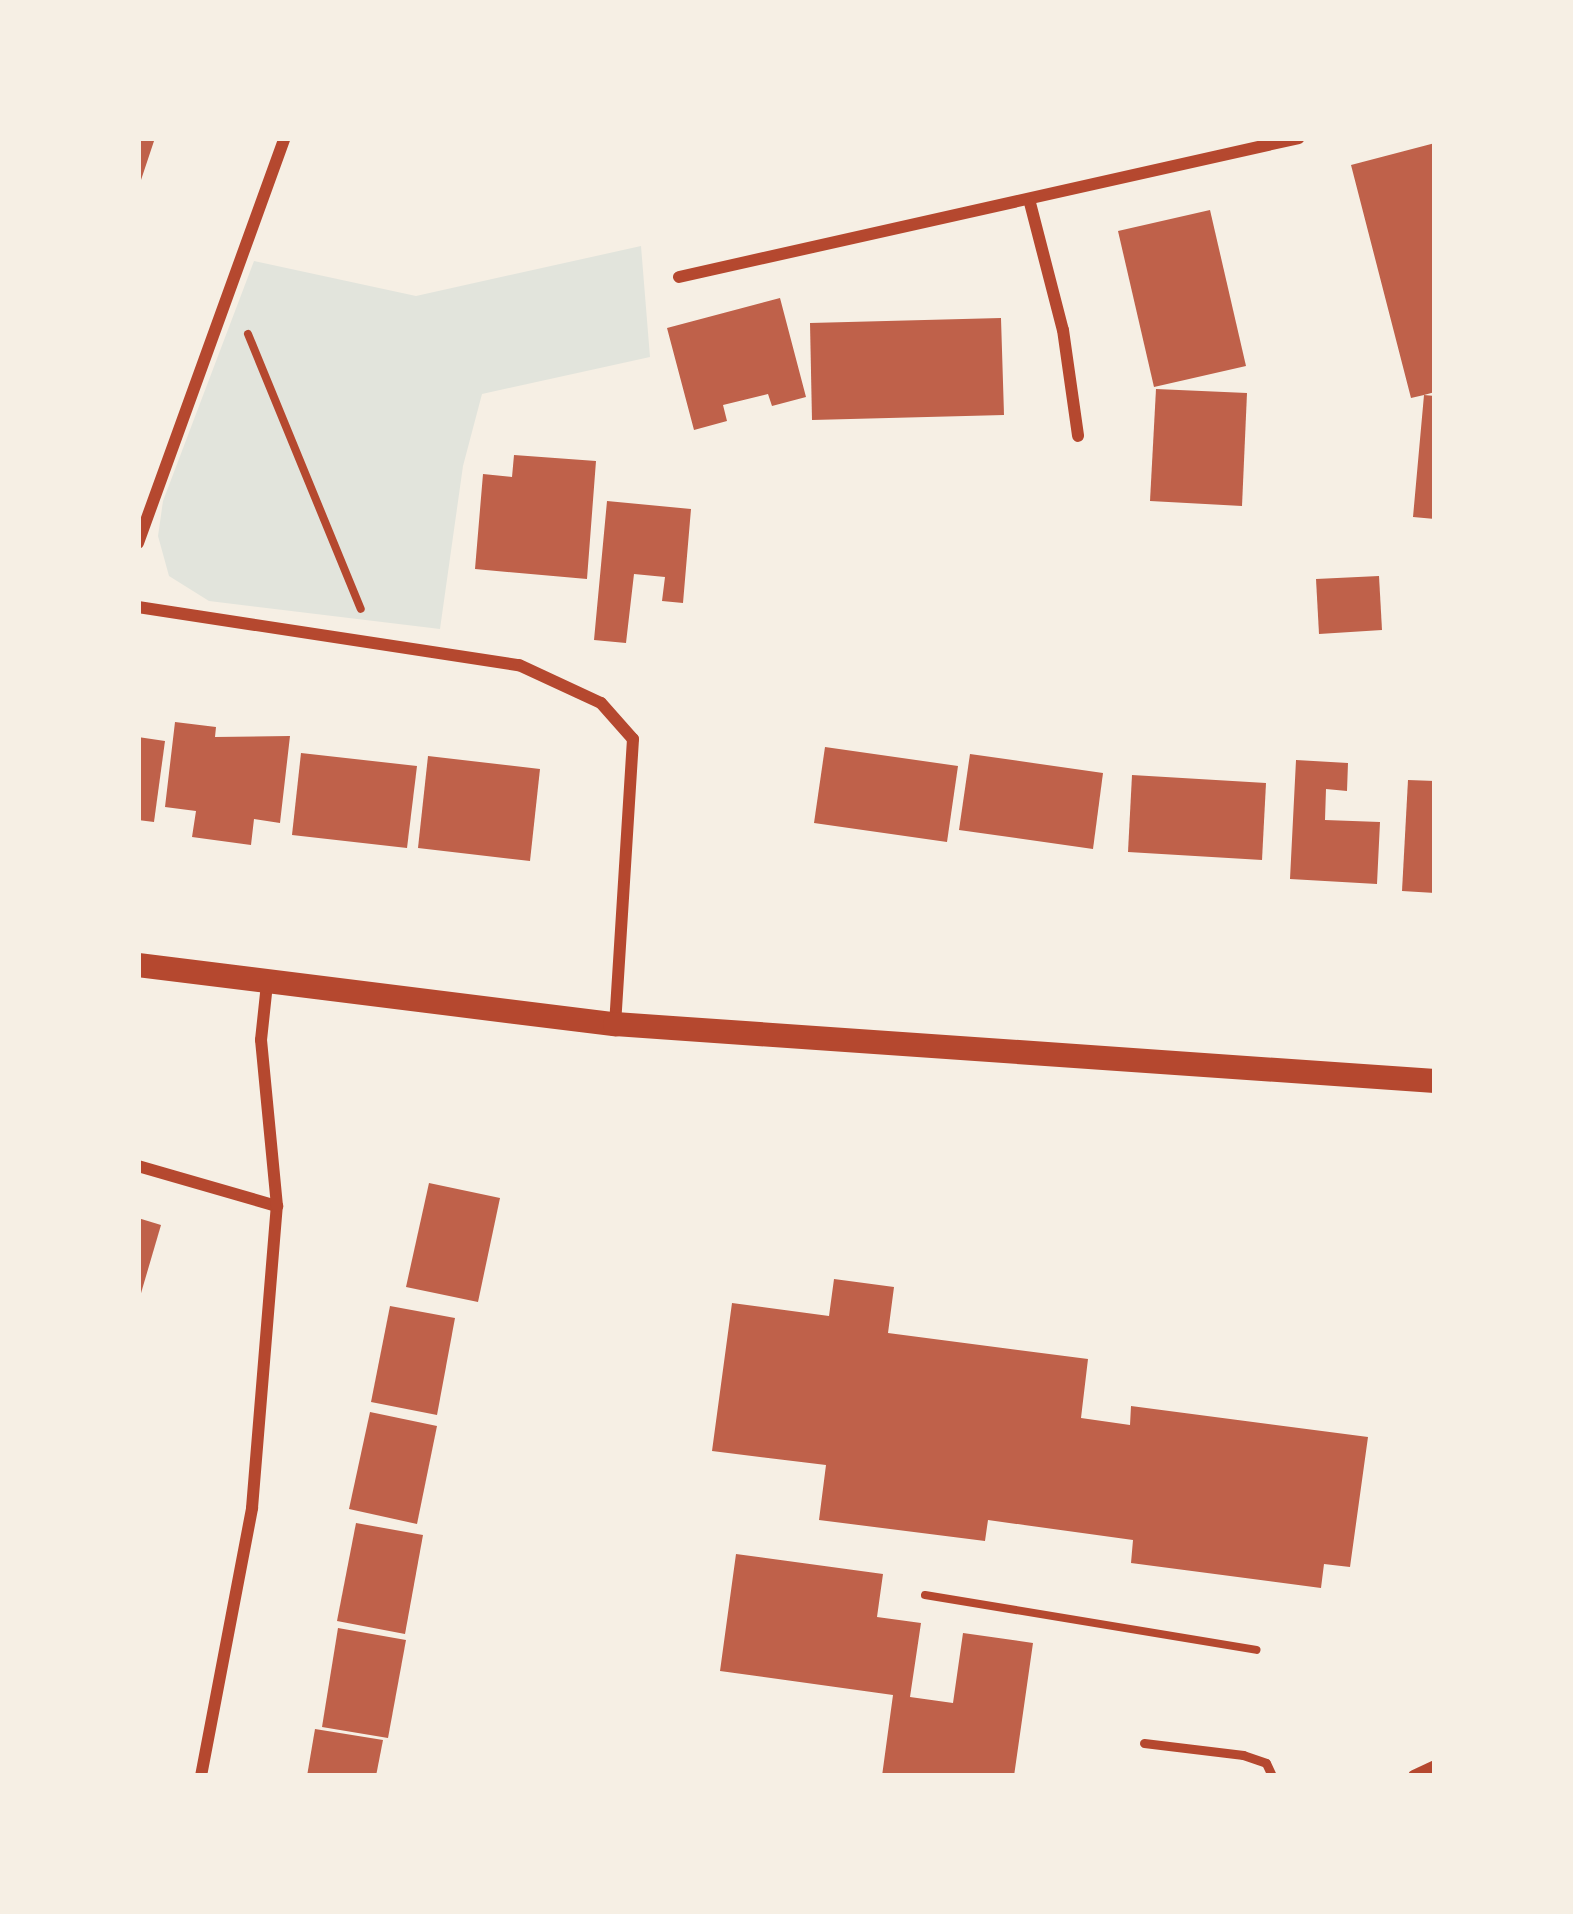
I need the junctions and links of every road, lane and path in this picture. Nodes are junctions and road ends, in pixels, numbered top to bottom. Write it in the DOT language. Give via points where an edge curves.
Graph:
graph roads {
  1 [pos="285,138"];
  2 [pos="1299,138"];
  3 [pos="1029,199"];
  4 [pos="679,277"];
  5 [pos="231,291"];
  6 [pos="1078,436"];
  7 [pos="138,543"];
  8 [pos="138,607"];
  9 [pos="375,644"];
  10 [pos="138,965"];
  11 [pos="267,984"];
  12 [pos="615,1024"];
  13 [pos="1435,1081"];
  14 [pos="138,1166"];
  15 [pos="277,1206"];
  16 [pos="925,1594"];
  17 [pos="1256,1650"];
  18 [pos="1144,1743"];
  19 [pos="1435,1766"];
  20 [pos="201,1776"];
  21 [pos="1272,1776"];
  22 [pos="1414,1776"];
  1 -- 5 [label="street"];
  2 -- 3 [label="street"];
  3 -- 4 [label="street"];
  3 -- 6 [label="street" via="1063,330"];
  5 -- 7 [label="street"];
  5 -- 9 [label="path"];
  8 -- 9 [label="street"];
  9 -- 12 [label="street" via="519,665 601,704 633,739"];
  10 -- 11 [label="main road"];
  11 -- 12 [label="main road"];
  11 -- 15 [label="street" via="261,1040"];
  12 -- 13 [label="main road"];
  14 -- 15 [label="street"];
  15 -- 20 [label="street" via="252,1508"];
  16 -- 17 [label="path"];
  18 -- 21 [label="lane" via="1243,1755 1266,1762"];
  19 -- 22 [label="street"];
}
